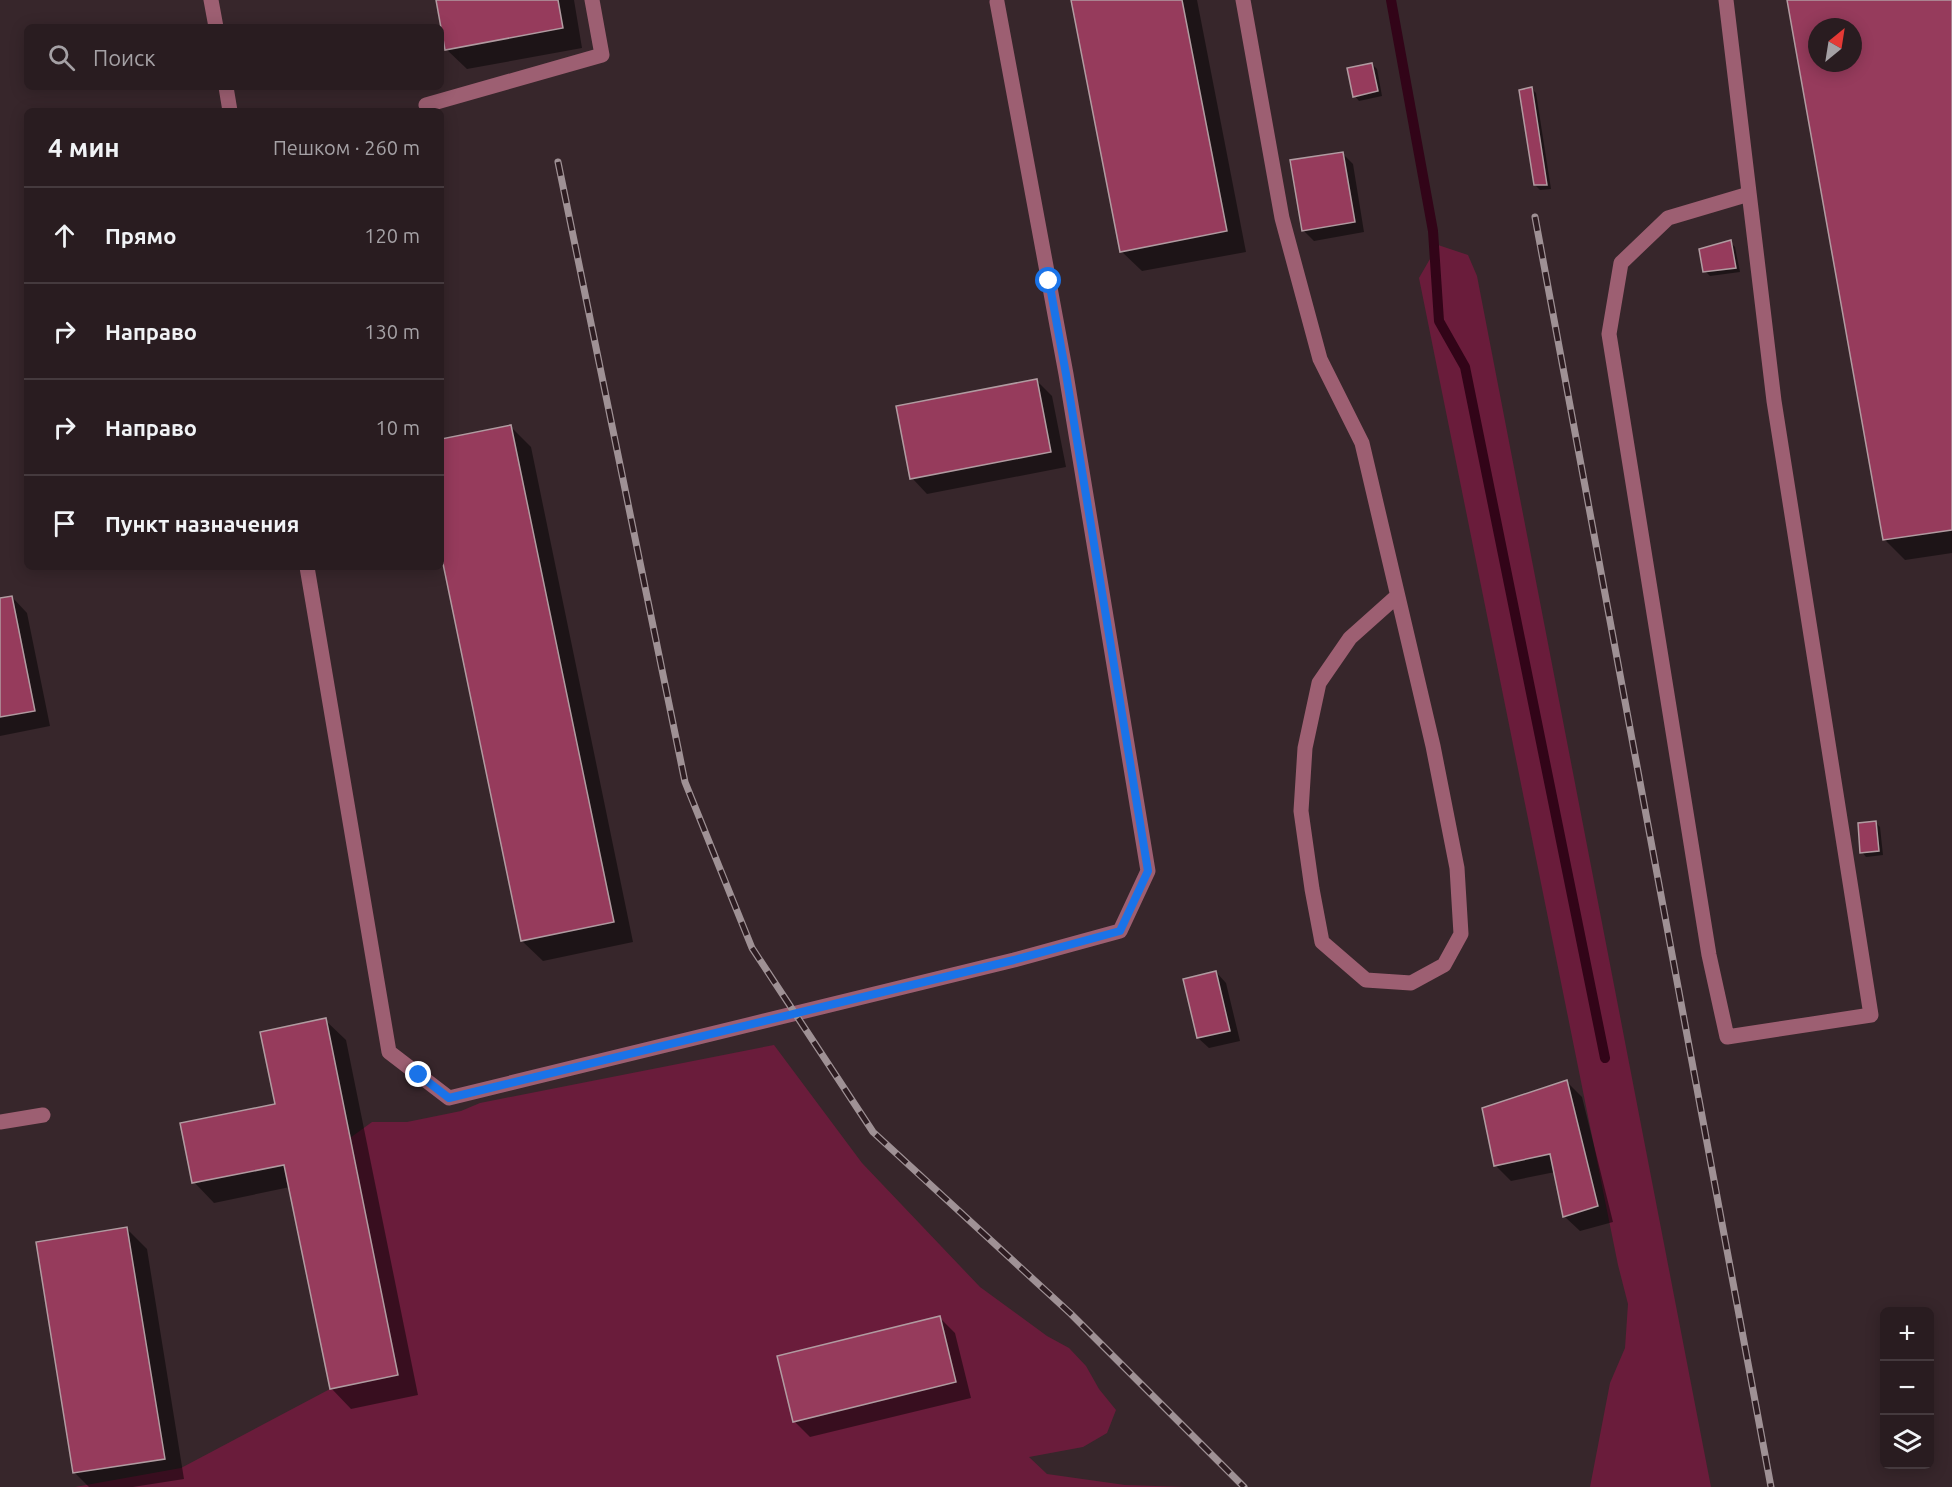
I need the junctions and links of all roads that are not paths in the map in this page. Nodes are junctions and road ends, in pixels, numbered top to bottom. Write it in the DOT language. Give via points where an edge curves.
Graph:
graph roads {
  1 [pos="212,0"];
  2 [pos="592,0"];
  3 [pos="1243,0"];
  4 [pos="1726,0"];
  5 [pos="998,2"];
  6 [pos="216,24"];
  7 [pos="226,90"];
  8 [pos="426,105"];
  9 [pos="230,108"];
  10 [pos="1749,194"];
  11 [pos="308,570"];
  12 [pos="1397,596"];
  13 [pos="43,1115"];
  14 [pos="0,1122"];
  1 -- 6 [label="lane"];
  2 -- 8 [label="lane" via="602,55"];
  3 -- 12 [label="lane" via="1282,218 1320,359 1362,443"];
  4 -- 10 [label="lane"];
  5 -- 11 [label="lane" via="1066,374 1148,871 1120,931 449,1098 389,1052"];
  7 -- 9 [label="lane"];
  10 -- 10 [label="lane" via="1774,401 1871,1015 1726,1037 1709,955 1609,334 1621,263 1668,218"];
  12 -- 12 [label="lane" via="1455,857 1461,934 1444,965 1411,983 1366,980 1322,942 1301,811 1305,748 1319,683 1350,638"];
  13 -- 14 [label="lane"];
}
